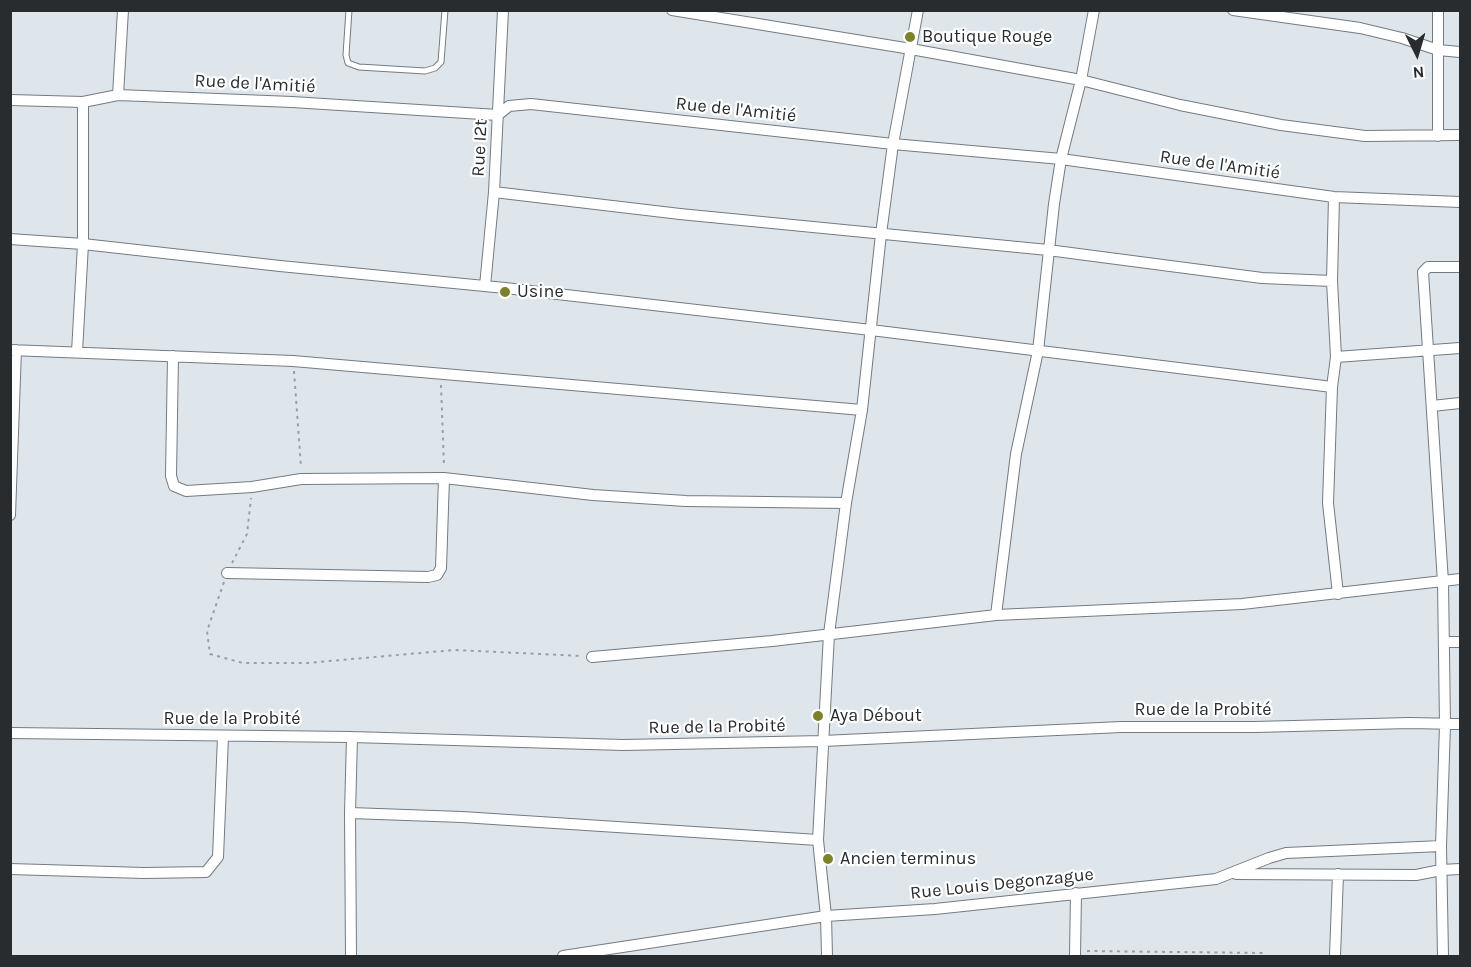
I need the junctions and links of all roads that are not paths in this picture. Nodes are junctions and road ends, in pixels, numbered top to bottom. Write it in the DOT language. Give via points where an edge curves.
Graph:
graph roads {
  1 [pos="123,10"];
  2 [pos="349,10"];
  3 [pos="445,10"];
  4 [pos="503,10"];
  5 [pos="672,10"];
  6 [pos="918,10"];
  7 [pos="1094,10"];
  8 [pos="1233,10"];
  9 [pos="1438,10"];
  10 [pos="911,49"];
  11 [pos="1438,50"];
  12 [pos="1461,52"];
  13 [pos="1081,80"];
  14 [pos="118,95"];
  15 [pos="10,100"];
  16 [pos="83,102"];
  17 [pos="498,116"];
  18 [pos="1461,135"];
  19 [pos="1438,136"];
  20 [pos="893,144"];
  21 [pos="1061,159"];
  22 [pos="494,192"];
  23 [pos="1334,197"];
  24 [pos="1461,202"];
  25 [pos="880,234"];
  26 [pos="10,239"];
  27 [pos="83,244"];
  28 [pos="1048,250"];
  29 [pos="1461,267"];
  30 [pos="1332,281"];
  31 [pos="485,286"];
  32 [pos="871,330"];
  33 [pos="1461,348"];
  34 [pos="13,350"];
  35 [pos="1038,351"];
  36 [pos="1428,351"];
  37 [pos="77,352"];
  38 [pos="173,356"];
  39 [pos="1336,357"];
  40 [pos="1332,387"];
  41 [pos="1461,403"];
  42 [pos="1432,406"];
  43 [pos="862,410"];
  44 [pos="444,478"];
  45 [pos="846,503"];
  46 [pos="10,514"];
  47 [pos="227,573"];
  48 [pos="1461,579"];
  49 [pos="1443,582"];
  50 [pos="1338,594"];
  51 [pos="996,615"];
  52 [pos="829,634"];
  53 [pos="1444,642"];
  54 [pos="1461,642"];
  55 [pos="592,657"];
  56 [pos="1461,724"];
  57 [pos="1445,725"];
  58 [pos="10,733"];
  59 [pos="223,737"];
  60 [pos="352,737"];
  61 [pos="823,741"];
  62 [pos="350,813"];
  63 [pos="818,840"];
  64 [pos="1441,846"];
  65 [pos="10,869"];
  66 [pos="1461,869"];
  67 [pos="1441,870"];
  68 [pos="1233,873"];
  69 [pos="1338,874"];
  70 [pos="1076,893"];
  71 [pos="826,916"];
  72 [pos="1075,954"];
  73 [pos="351,957"];
  74 [pos="563,957"];
  75 [pos="827,957"];
  76 [pos="1335,957"];
  77 [pos="1443,957"];
  1 -- 14 [label="street"];
  2 -- 3 [label="lane" via="348,63 425,71 441,62"];
  4 -- 17 [label="street, Rue I2t"];
  5 -- 10 [label="street"];
  6 -- 10 [label="street"];
  7 -- 13 [label="street"];
  8 -- 11 [label="street" via="1360,28"];
  9 -- 11 [label="street"];
  10 -- 13 [label="street"];
  10 -- 20 [label="street"];
  11 -- 12 [label="street"];
  11 -- 19 [label="street"];
  13 -- 19 [label="street" via="1281,125 1365,136"];
  13 -- 21 [label="street"];
  14 -- 16 [label="street, Rue de l'Amitié"];
  14 -- 17 [label="street, Rue de l'Amitié"];
  15 -- 16 [label="street, Rue de l'Amitié"];
  16 -- 27 [label="street"];
  17 -- 20 [label="street, Rue de l'Amitié" via="509,106 531,104"];
  17 -- 22 [label="street, Rue I2t"];
  18 -- 19 [label="street"];
  20 -- 21 [label="street, Rue de l'Amitié"];
  20 -- 25 [label="street"];
  21 -- 23 [label="street, Rue de l'Amitié"];
  21 -- 28 [label="street"];
  22 -- 25 [label="street"];
  22 -- 31 [label="street, Rue I2t"];
  23 -- 24 [label="street, Rue de l'Amitié"];
  23 -- 30 [label="street"];
  25 -- 28 [label="street"];
  25 -- 32 [label="street"];
  26 -- 27 [label="street"];
  27 -- 31 [label="street"];
  27 -- 37 [label="street"];
  28 -- 30 [label="street" via="1262,278"];
  28 -- 35 [label="street"];
  29 -- 36 [label="street" via="1424,269"];
  30 -- 39 [label="street"];
  31 -- 32 [label="street"];
  32 -- 35 [label="street"];
  32 -- 43 [label="street"];
  33 -- 36 [label="street"];
  34 -- 37 [label="street"];
  34 -- 46 [label="street"];
  35 -- 40 [label="street"];
  35 -- 51 [label="street" via="1016,454"];
  36 -- 39 [label="street"];
  36 -- 42 [label="street"];
  37 -- 38 [label="street"];
  38 -- 43 [label="street" via="293,361"];
  38 -- 44 [label="street" via="174,486 186,491 301,479"];
  39 -- 40 [label="street"];
  40 -- 50 [label="street" via="1328,503"];
  41 -- 42 [label="street"];
  42 -- 49 [label="street"];
  43 -- 45 [label="street"];
  44 -- 45 [label="street" via="605,496"];
  44 -- 47 [label="street" via="441,568 437,575"];
  45 -- 52 [label="street"];
  48 -- 49 [label="street"];
  49 -- 50 [label="street"];
  49 -- 53 [label="street"];
  50 -- 51 [label="street" via="1242,604"];
  51 -- 52 [label="street"];
  52 -- 55 [label="street"];
  52 -- 61 [label="street"];
  53 -- 54 [label="street"];
  53 -- 57 [label="street"];
  56 -- 57 [label="street, Rue de la Probité"];
  57 -- 61 [label="street, Rue de la Probité" via="1121,727"];
  57 -- 64 [label="street"];
  58 -- 59 [label="street, Rue de la Probité"];
  59 -- 60 [label="street, Rue de la Probité"];
  59 -- 65 [label="street" via="218,857 206,872"];
  60 -- 61 [label="street, Rue de la Probité" via="623,745"];
  60 -- 62 [label="street"];
  61 -- 63 [label="street"];
  62 -- 63 [label="street"];
  62 -- 73 [label="street"];
  63 -- 71 [label="street"];
  64 -- 67 [label="street"];
  64 -- 68 [label="street, Rue Louis Degonzague" via="1286,853"];
  66 -- 67 [label="street"];
  67 -- 69 [label="street" via="1416,875"];
  67 -- 77 [label="street"];
  68 -- 69 [label="street"];
  68 -- 70 [label="street, Rue Louis Degonzague" via="1205,881"];
  69 -- 76 [label="street"];
  70 -- 71 [label="street, Rue Louis Degonzague" via="935,909"];
  70 -- 72 [label="street"];
  71 -- 74 [label="street, Rue Louis Degonzague"];
  71 -- 75 [label="street"];
}
